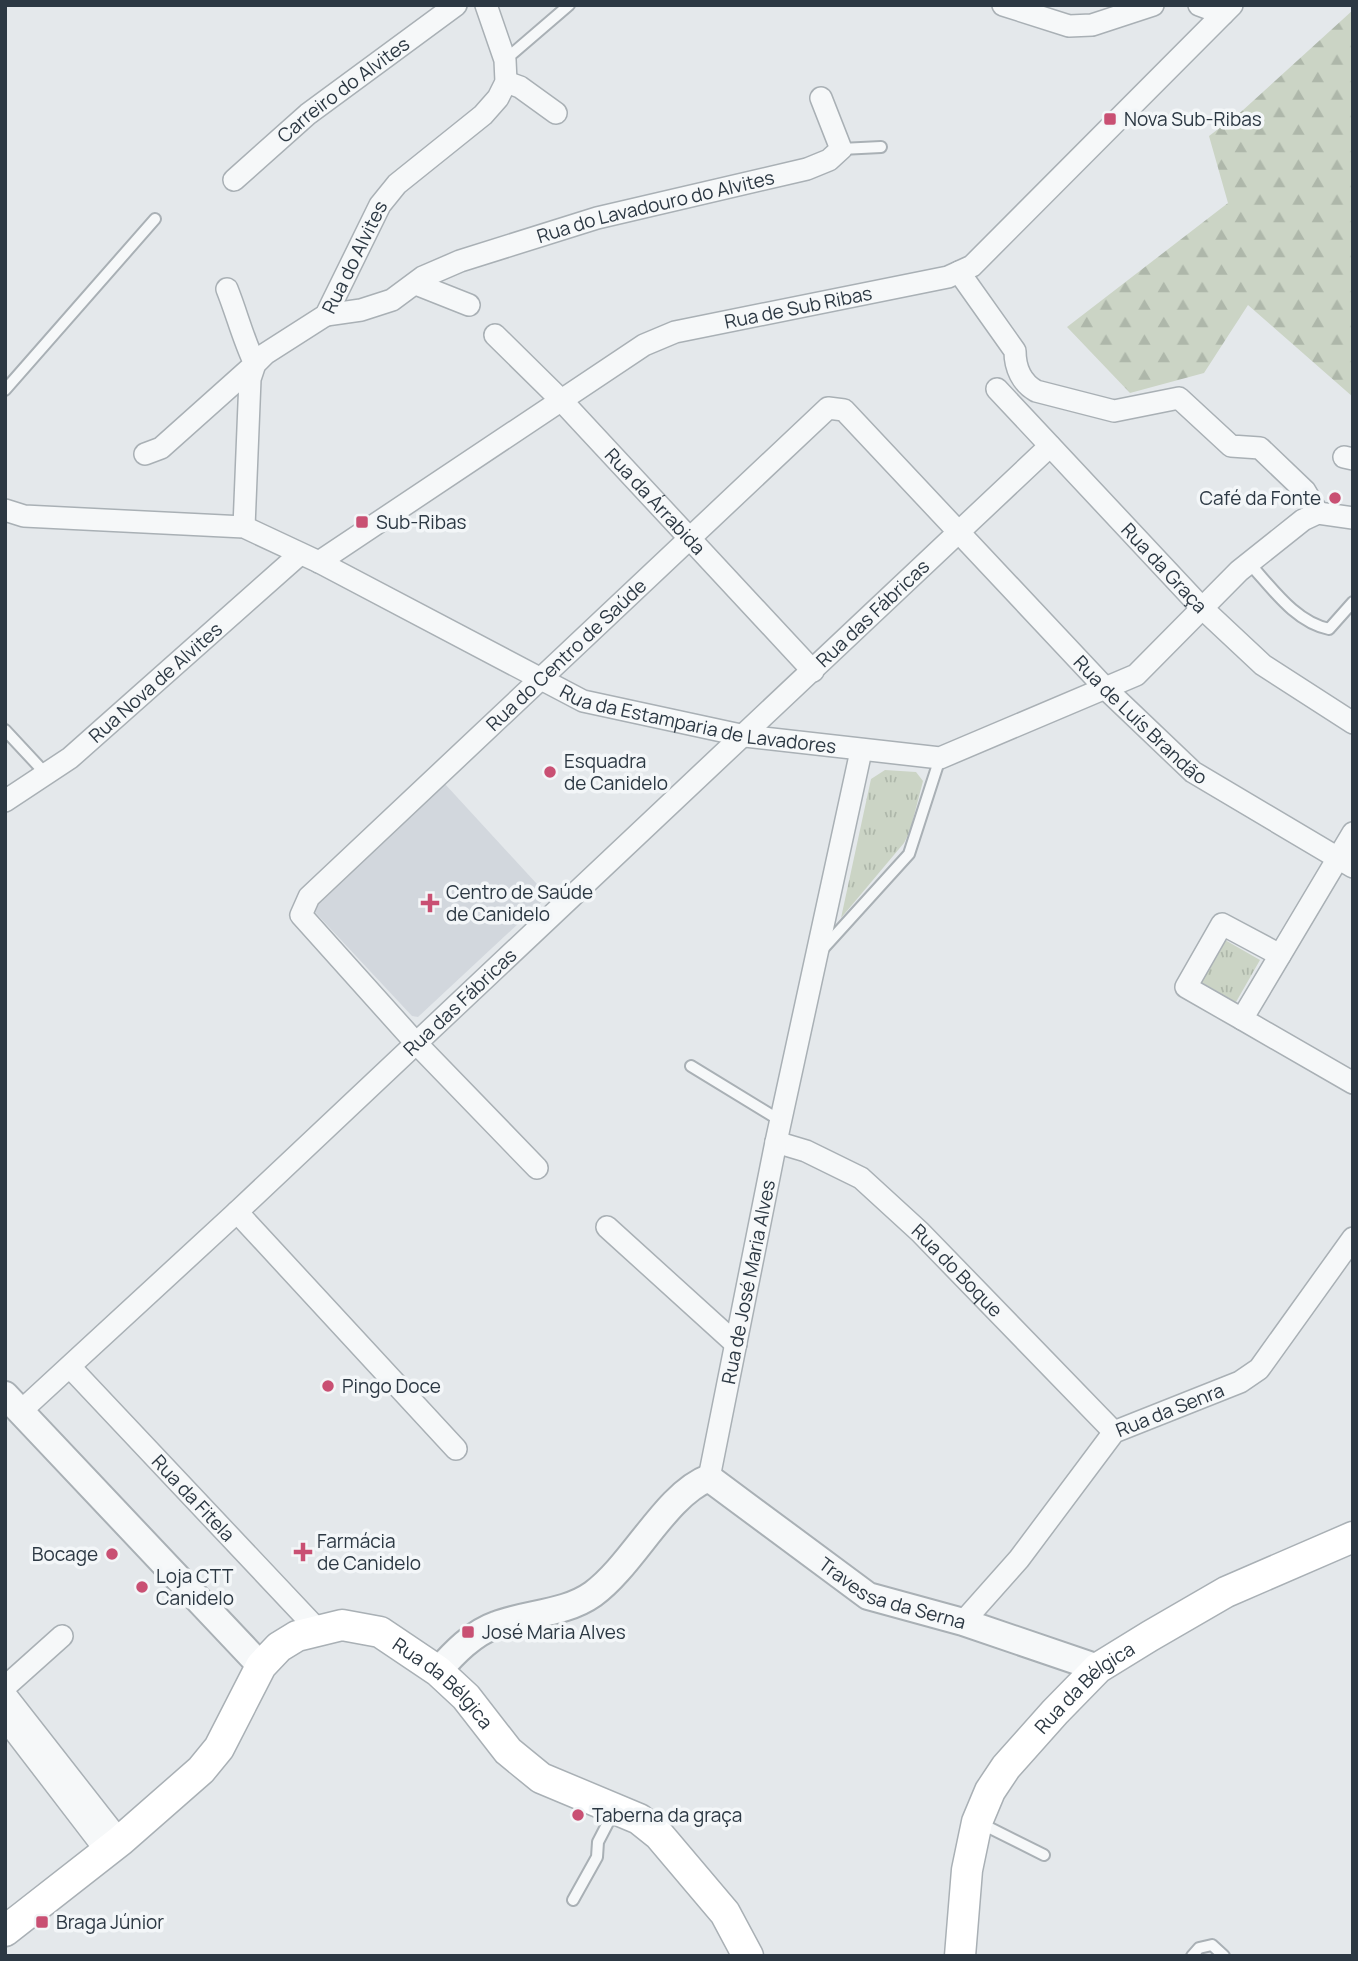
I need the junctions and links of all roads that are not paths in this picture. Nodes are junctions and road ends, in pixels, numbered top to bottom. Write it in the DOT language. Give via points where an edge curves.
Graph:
graph roads {
  1 [pos="456,5"];
  2 [pos="486,5"];
  3 [pos="569,5"];
  4 [pos="1003,5"];
  5 [pos="1153,5"];
  6 [pos="1199,5"];
  7 [pos="1228,10"];
  8 [pos="505,60"];
  9 [pos="506,82"];
  10 [pos="821,98"];
  11 [pos="556,113"];
  12 [pos="881,147"];
  13 [pos="841,149"];
  14 [pos="234,180"];
  15 [pos="155,219"];
  16 [pos="959,272"];
  17 [pos="416,284"];
  18 [pos="227,289"];
  19 [pos="469,305"];
  20 [pos="326,314"];
  21 [pos="495,335"];
  22 [pos="255,364"];
  23 [pos="5,390"];
  24 [pos="997,390"];
  25 [pos="561,400"];
  26 [pos="1050,446"];
  27 [pos="145,454"];
  28 [pos="5,510"];
  29 [pos="1318,513"];
  30 [pos="1353,518"];
  31 [pos="244,527"];
  32 [pos="958,533"];
  33 [pos="688,538"];
  34 [pos="310,558"];
  35 [pos="1249,563"];
  36 [pos="1353,602"];
  37 [pos="1201,607"];
  38 [pos="813,671"];
  39 [pos="537,679"];
  40 [pos="1107,690"];
  41 [pos="1353,723"];
  42 [pos="5,730"];
  43 [pos="745,736"];
  44 [pos="861,751"];
  45 [pos="940,758"];
  46 [pos="46,774"];
  47 [pos="5,800"];
  48 [pos="1353,833"];
  49 [pos="1345,863"];
  50 [pos="819,954"];
  51 [pos="1280,955"];
  52 [pos="1241,1019"];
  53 [pos="415,1042"];
  54 [pos="691,1066"];
  55 [pos="1353,1083"];
  56 [pos="781,1121"];
  57 [pos="776,1143"];
  58 [pos="537,1168"];
  59 [pos="237,1212"];
  60 [pos="607,1227"];
  61 [pos="1353,1238"];
  62 [pos="736,1344"];
  63 [pos="70,1367"];
  64 [pos="13,1403"];
  65 [pos="1114,1432"];
  66 [pos="456,1449"];
  67 [pos="709,1478"];
  68 [pos="1353,1537"];
  69 [pos="963,1622"];
  70 [pos="317,1629"];
  71 [pos="62,1636"];
  72 [pos="261,1666"];
  73 [pos="1098,1668"];
  74 [pos="438,1671"];
  75 [pos="5,1687"];
  76 [pos="5,1694"];
  77 [pos="5,1719"];
  78 [pos="615,1809"];
  79 [pos="977,1822"];
  80 [pos="113,1846"];
  81 [pos="1044,1855"];
  82 [pos="573,1900"];
  83 [pos="5,1930"];
  84 [pos="748,1956"];
  85 [pos="960,1956"];
  86 [pos="1192,1956"];
  87 [pos="1224,1956"];
  1 -- 14 [label="street, Carreiro do Alvites" via="308,114"];
  2 -- 8 [label="street"];
  3 -- 8 [label="lane"];
  4 -- 5 [label="street" via="1069,26 1092,25"];
  6 -- 7 [label="street"];
  7 -- 16 [label="street, Rua de Sub Ribas" via="972,267"];
  8 -- 9 [label="street"];
  9 -- 11 [label="street"];
  9 -- 20 [label="street, Rua do Alvites" via="483,115 397,184 380,205"];
  10 -- 13 [label="street"];
  12 -- 13 [label="lane"];
  13 -- 17 [label="street, Rua do Lavadouro do Alvites" via="807,169 597,218 460,261"];
  15 -- 23 [label="lane"];
  16 -- 25 [label="street, Rua de Sub Ribas" via="675,332 644,345"];
  16 -- 29 [label="street" via="1015,351 1015,364 1025,384 1036,391 1114,411 1179,398 1231,446 1260,448 1305,491"];
  17 -- 19 [label="street"];
  17 -- 20 [label="street, Rua do Lavadouro do Alvites" via="392,300"];
  18 -- 22 [label="street"];
  20 -- 22 [label="street, Rua do Alvites"];
  21 -- 25 [label="street, Rua da Árrabida"];
  22 -- 27 [label="street, Rua do Alvites" via="161,448"];
  22 -- 31 [label="street" via="250,379"];
  24 -- 26 [label="street, Rua da Graça"];
  25 -- 33 [label="street, Rua da Árrabida"];
  25 -- 34 [label="street, Rua de Sub Ribas"];
  26 -- 32 [label="street, Rua das Fábricas"];
  26 -- 37 [label="street, Rua da Graça"];
  28 -- 31 [label="street, Rua da Estamparia de Lavadores" via="24,516"];
  29 -- 30 [label="street"];
  29 -- 35 [label="street, Rua da Estamparia de Lavadores"];
  31 -- 34 [label="street, Rua da Estamparia de Lavadores"];
  32 -- 33 [label="street, Rua do Centro de Saúde" via="844,410 828,408"];
  32 -- 38 [label="street, Rua das Fábricas"];
  32 -- 40 [label="street, Rua de Luís Brandão"];
  33 -- 38 [label="street, Rua da Árrabida"];
  33 -- 39 [label="street, Rua do Centro de Saúde"];
  34 -- 39 [label="street, Rua da Estamparia de Lavadores"];
  34 -- 46 [label="street, Rua Nova de Alvites"];
  35 -- 36 [label="lane" via="1315,626 1329,629"];
  35 -- 37 [label="street, Rua da Estamparia de Lavadores"];
  37 -- 40 [label="street, Rua da Estamparia de Lavadores" via="1136,676"];
  37 -- 41 [label="street, Rua da Graça" via="1263,665"];
  38 -- 43 [label="street, Rua das Fábricas"];
  39 -- 43 [label="street, Rua da Estamparia de Lavadores" via="583,701"];
  39 -- 53 [label="street, Rua do Centro de Saúde" via="309,897 301,915"];
  40 -- 45 [label="street, Rua da Estamparia de Lavadores"];
  40 -- 49 [label="street, Rua de Luís Brandão" via="1193,772"];
  42 -- 46 [label="lane"];
  43 -- 44 [label="street, Rua da Estamparia de Lavadores"];
  43 -- 53 [label="street, Rua das Fábricas"];
  44 -- 45 [label="street, Rua da Estamparia de Lavadores"];
  44 -- 50 [label="street, Rua de José Maria Alves"];
  45 -- 50 [label="lane" via="909,854"];
  46 -- 47 [label="street, Rua Nova de Alvites"];
  48 -- 49 [label="street"];
  49 -- 51 [label="street"];
  50 -- 56 [label="street, Rua de José Maria Alves"];
  51 -- 52 [label="street"];
  51 -- 52 [label="street" via="1222,923 1186,987"];
  52 -- 55 [label="street"];
  53 -- 58 [label="street"];
  53 -- 59 [label="street, Rua das Fábricas"];
  54 -- 56 [label="lane"];
  56 -- 57 [label="street, Rua de José Maria Alves"];
  57 -- 62 [label="street, Rua de José Maria Alves"];
  57 -- 65 [label="street, Rua do Boque" via="806,1151 861,1178 920,1232"];
  59 -- 63 [label="street, Rua das Fábricas"];
  59 -- 66 [label="street"];
  60 -- 62 [label="street"];
  61 -- 65 [label="street, Rua da Senra" via="1259,1369 1240,1382"];
  62 -- 67 [label="street, Rua de José Maria Alves"];
  63 -- 64 [label="street, Rua das Fábricas"];
  63 -- 70 [label="street, Rua da Fitela"];
  64 -- 72 [label="street"];
  65 -- 69 [label="street, Rua da Senra" via="1019,1559"];
  67 -- 69 [label="street, Travessa da Serna" via="868,1596"];
  67 -- 74 [label="street" via="696,1482 591,1596 570,1606 495,1625 474,1637"];
  68 -- 73 [label="main road, Rua da Bélgica" via="1226,1592"];
  69 -- 73 [label="street, Travessa da Serna"];
  70 -- 72 [label="main road, Rua da Bélgica" via="279,1647"];
  70 -- 74 [label="main road, Rua da Bélgica" via="342,1625 380,1632"];
  71 -- 75 [label="street"];
  72 -- 80 [label="main road, Rua da Bélgica" via="219,1748 201,1770"];
  73 -- 79 [label="main road, Rua da Bélgica" via="1006,1767 989,1791"];
  74 -- 78 [label="main road, Rua da Bélgica" via="466,1697 522,1765 555,1786"];
  76 -- 80 [label="street"];
  77 -- 80 [label="street"];
  78 -- 82 [label="lane" via="598,1842 597,1857"];
  78 -- 84 [label="main road, Rua da Bélgica" via="639,1819 659,1835 717,1901"];
  79 -- 81 [label="lane"];
  79 -- 85 [label="main road, Rua da Bélgica" via="967,1870"];
  80 -- 83 [label="main road, Rua da Bélgica"];
  86 -- 87 [label="lane" via="1199,1948 1212,1945"];
}
